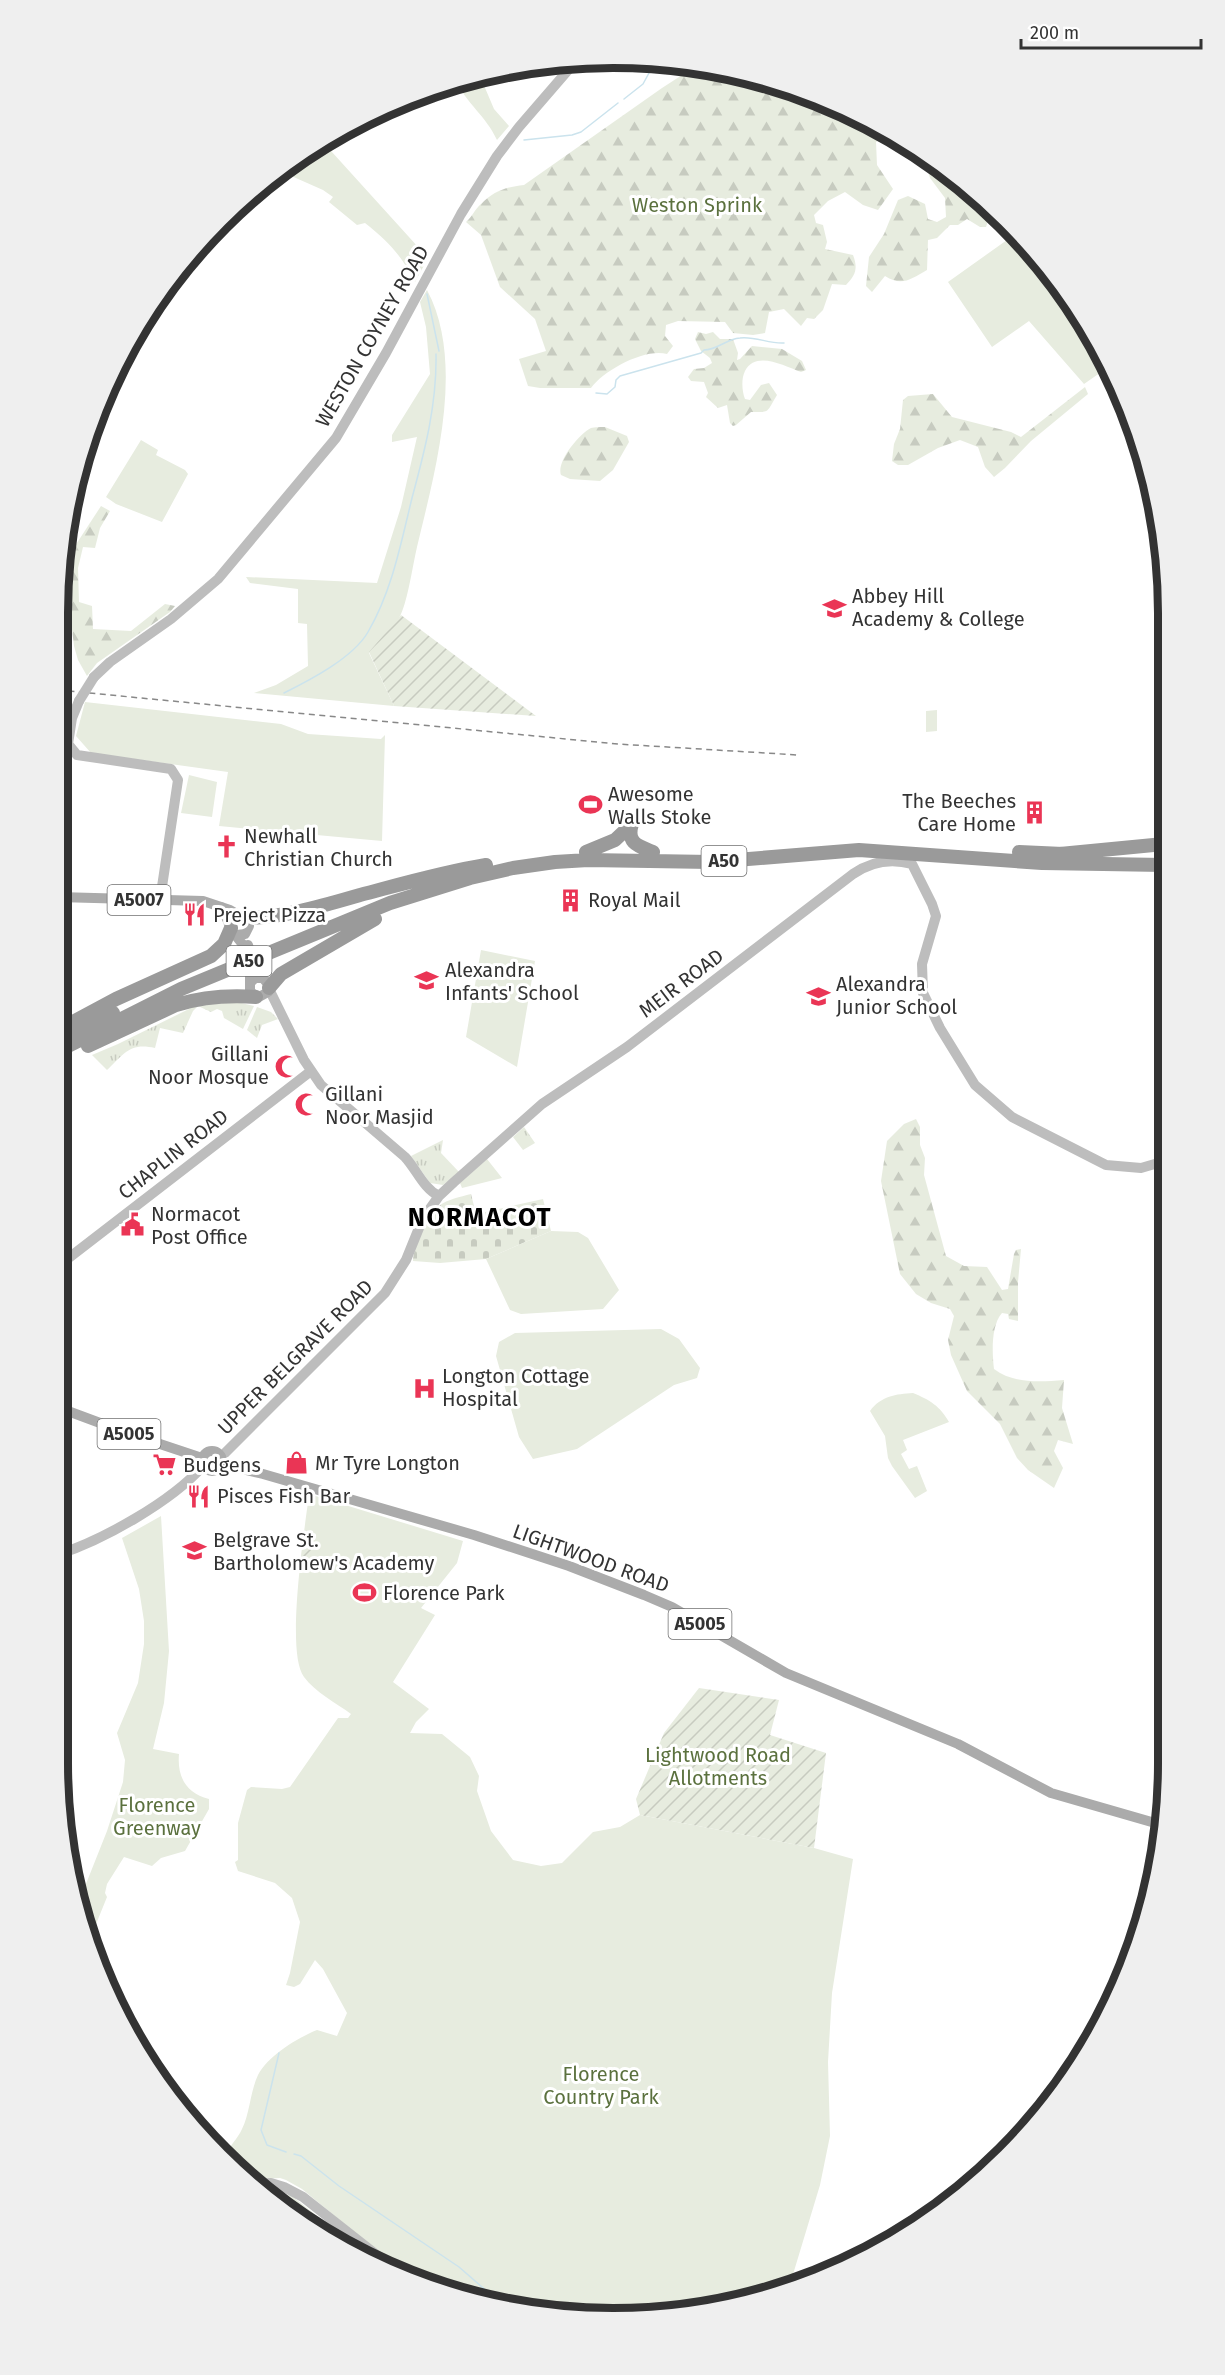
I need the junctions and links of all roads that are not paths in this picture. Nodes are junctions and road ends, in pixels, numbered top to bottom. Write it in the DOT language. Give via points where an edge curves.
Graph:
graph roads {
  1 [pos="568,70"];
  2 [pos="68,731"];
  3 [pos="68,750"];
  4 [pos="1158,845"];
  5 [pos="586,852"];
  6 [pos="653,852"];
  7 [pos="1060,854"];
  8 [pos="1158,856"];
  9 [pos="1073,864"];
  10 [pos="486,865"];
  11 [pos="1158,865"];
  12 [pos="1158,874"];
  13 [pos="447,884"];
  14 [pos="68,897"];
  15 [pos="160,900"];
  16 [pos="239,926"];
  17 [pos="253,967"];
  18 [pos="250,983"];
  19 [pos="264,990"];
  20 [pos="68,1025"];
  21 [pos="68,1036"];
  22 [pos="68,1045"];
  23 [pos="68,1053"];
  24 [pos="311,1071"];
  25 [pos="528,1117"];
  26 [pos="1158,1163"];
  27 [pos="439,1196"];
  28 [pos="68,1259"];
  29 [pos="68,1411"];
  30 [pos="221,1461"];
  31 [pos="203,1462"];
  32 [pos="68,1550"];
  33 [pos="1154,1823"];
  34 [pos="267,2183"];
  35 [pos="372,2252"];
  1 -- 2 [label="street, WESTON COYNEY ROAD, bridge" via="497,156 346,423 218,579 94,677 79,701"];
  3 -- 15 [label="street" via="77,755 171,769 177,775"];
  4 -- 7 [label="highway"];
  5 -- 6 [label="highway, A50"];
  5 -- 6 [label="highway" via="615,840 632,824 631,841"];
  5 -- 10 [label="highway, A50"];
  6 -- 7 [label="highway, A50" via="737,852 869,843"];
  7 -- 8 [label="highway, A50"];
  9 -- 11 [label="highway, A50"];
  9 -- 12 [label="highway"];
  9 -- 13 [label="highway, A50" via="859,850 711,862 619,858 555,862"];
  10 -- 16 [label="highway"];
  10 -- 21 [label="highway, A50" via="431,879 300,930 167,986"];
  13 -- 19 [label="highway" via="341,937 277,977"];
  13 -- 22 [label="highway, A50" via="390,903 197,982"];
  14 -- 15 [label="main road, A5007"];
  15 -- 16 [label="main road, A5007" via="203,901 222,907"];
  16 -- 17 [label="main road, bridge"];
  16 -- 20 [label="highway" via="211,957"];
  17 -- 18 [label="main road"];
  17 -- 19 [label="main road"];
  18 -- 19 [label="main road" via="250,992"];
  18 -- 19 [label="main road" via="257,977"];
  19 -- 23 [label="highway" via="190,1000"];
  19 -- 24 [label="street"];
  24 -- 27 [label="street" via="324,1090 410,1162 425,1185"];
  24 -- 28 [label="street, CHAPLIN ROAD"];
  25 -- 26 [label="street, MEIR ROAD" via="627,1047 853,874 872,864 900,861 912,864 936,916 922,964 926,1003 975,1085 1012,1117 1106,1165 1142,1168"];
  25 -- 27 [label="street, UPPER BELGRAVE ROAD"];
  27 -- 30 [label="street, UPPER BELGRAVE ROAD" via="385,1293"];
  29 -- 31 [label="main road, A5005"];
  30 -- 31 [label="main road, A5005" via="212,1471"];
  30 -- 31 [label="main road, A5005" via="217,1453 210,1451"];
  30 -- 33 [label="main road, LIGHTWOOD ROAD / A5005" via="474,1535 590,1574 672,1607 795,1677 950,1740 1051,1793"];
  31 -- 32 [label="street" via="181,1486 145,1511 107,1534"];
  34 -- 35 [label="street" via="303,2197"];
}
